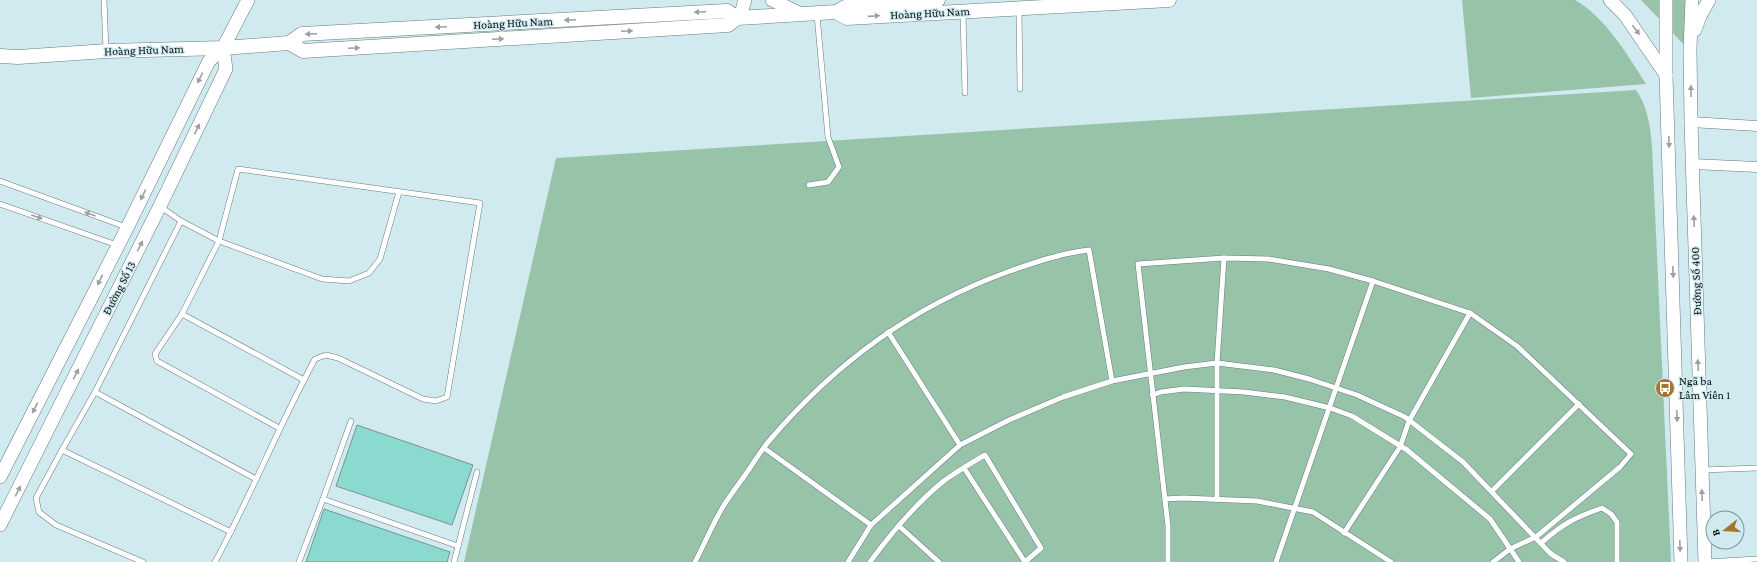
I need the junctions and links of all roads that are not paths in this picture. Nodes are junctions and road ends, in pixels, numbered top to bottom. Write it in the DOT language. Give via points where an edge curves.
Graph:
graph roads {
  1 [pos="104,0"];
  2 [pos="248,0"];
  3 [pos="744,0"];
  4 [pos="772,0"];
  5 [pos="938,0"];
  6 [pos="1169,0"];
  7 [pos="1610,0"];
  8 [pos="1666,0"];
  9 [pos="1692,0"];
  10 [pos="1709,0"];
  11 [pos="1019,9"];
  12 [pos="963,11"];
  13 [pos="836,12"];
  14 [pos="817,13"];
  15 [pos="801,14"];
  16 [pos="737,18"];
  17 [pos="223,48"];
  18 [pos="1690,50"];
  19 [pos="106,51"];
  20 [pos="0,56"];
  21 [pos="1666,75"];
  22 [pos="1020,88"];
  23 [pos="965,93"];
  24 [pos="1691,122"];
  25 [pos="1757,126"];
  26 [pos="1670,164"];
  27 [pos="1693,164"];
  28 [pos="1757,167"];
  29 [pos="0,181"];
  30 [pos="809,185"];
  31 [pos="398,192"];
  32 [pos="0,204"];
  33 [pos="160,206"];
  34 [pos="181,221"];
  35 [pos="127,228"];
  36 [pos="220,241"];
  37 [pos="117,245"];
  38 [pos="1224,258"];
  39 [pos="1373,281"];
  40 [pos="1470,313"];
  41 [pos="182,314"];
  42 [pos="888,332"];
  43 [pos="1217,363"];
  44 [pos="1150,373"];
  45 [pos="304,380"];
  46 [pos="1112,381"];
  47 [pos="1335,388"];
  48 [pos="1216,390"];
  49 [pos="95,392"];
  50 [pos="1152,395"];
  51 [pos="1579,404"];
  52 [pos="1330,408"];
  53 [pos="350,421"];
  54 [pos="1409,421"];
  55 [pos="279,428"];
  56 [pos="960,445"];
  57 [pos="15,446"];
  58 [pos="1400,447"];
  59 [pos="764,448"];
  60 [pos="62,450"];
  61 [pos="35,456"];
  62 [pos="964,468"];
  63 [pos="1757,468"];
  64 [pos="1701,470"];
  65 [pos="477,472"];
  66 [pos="0,477"];
  67 [pos="256,479"];
  68 [pos="1492,491"];
  69 [pos="323,499"];
  70 [pos="1165,499"];
  71 [pos="1217,499"];
  72 [pos="1295,509"];
  73 [pos="0,525"];
  74 [pos="871,525"];
  75 [pos="899,526"];
  76 [pos="231,532"];
  77 [pos="1344,533"];
  78 [pos="1536,536"];
  79 [pos="1541,542"];
  80 [pos="458,546"];
  81 [pos="1510,549"];
  82 [pos="1757,559"];
  83 [pos="143,562"];
  84 [pos="215,562"];
  85 [pos="299,562"];
  86 [pos="454,562"];
  87 [pos="695,562"];
  88 [pos="848,562"];
  89 [pos="870,562"];
  90 [pos="939,562"];
  91 [pos="1168,562"];
  92 [pos="1276,562"];
  93 [pos="1390,562"];
  94 [pos="1493,562"];
  95 [pos="1519,562"];
  96 [pos="1564,562"];
  97 [pos="1617,562"];
  98 [pos="1681,562"];
  99 [pos="1705,562"];
  1 -- 19 [label="lane"];
  2 -- 17 [label="street, Đường Số 13"];
  3 -- 16 [label="street"];
  4 -- 15 [label="street"];
  5 -- 13 [label="main road, Hoàng Hữu Nam" via="845,7"];
  6 -- 11 [label="main road, Hoàng Hữu Nam"];
  7 -- 21 [label="street, one-way" via="1625,15"];
  8 -- 21 [label="street, Đường Số 400"];
  9 -- 18 [label="street, Đường Số 400"];
  10 -- 18 [label="street" via="1700,16"];
  11 -- 12 [label="main road, Hoàng Hữu Nam"];
  11 -- 22 [label="lane"];
  13 -- 12 [label="main road, Hoàng Hữu Nam, one-way" via="847,18"];
  12 -- 23 [label="lane"];
  13 -- 14 [label="main road, Hoàng Hữu Nam"];
  14 -- 15 [label="main road, Hoàng Hữu Nam"];
  14 -- 30 [label="lane" via="828,137 839,167 828,182"];
  15 -- 16 [label="main road, Hoàng Hữu Nam"];
  16 -- 17 [label="main road, Hoàng Hữu Nam" via="728,25 303,51 289,43"];
  17 -- 19 [label="main road, Hoàng Hữu Nam"];
  33 -- 17 [label="street, Đường Số 13, one-way" via="226,69"];
  17 -- 35 [label="street, Đường Số 13, one-way" via="209,61"];
  24 -- 18 [label="street, Đường Số 400, one-way"];
  19 -- 20 [label="main road, Hoàng Hữu Nam"];
  21 -- 26 [label="street, Đường Số 400, one-way"];
  24 -- 25 [label="street"];
  24 -- 27 [label="street, Đường Số 400"];
  26 -- 27 [label="street"];
  26 -- 98 [label="street, Đường Số 400, one-way"];
  27 -- 28 [label="street"];
  64 -- 27 [label="street, Đường Số 400, one-way"];
  35 -- 29 [label="lane, one-way"];
  31 -- 36 [label="lane" via="238,169"];
  31 -- 36 [label="lane" via="380,259 369,273 348,281 322,279"];
  31 -- 45 [label="lane" via="480,203 447,397 436,401 424,399 326,354 315,359"];
  32 -- 37 [label="lane, one-way"];
  33 -- 34 [label="lane"];
  61 -- 33 [label="street, Đường Số 13, one-way"];
  34 -- 36 [label="lane"];
  34 -- 49 [label="lane"];
  35 -- 37 [label="street, Đường Số 13"];
  36 -- 41 [label="lane"];
  37 -- 57 [label="street, Đường Số 13, one-way"];
  38 -- 39 [label="lane" via="1268,259 1329,268"];
  38 -- 43 [label="lane"];
  38 -- 44 [label="lane" via="1138,264"];
  39 -- 40 [label="lane"];
  39 -- 47 [label="lane"];
  40 -- 51 [label="lane" via="1517,346"];
  40 -- 54 [label="lane"];
  41 -- 45 [label="lane"];
  41 -- 55 [label="lane" via="155,354 157,361"];
  42 -- 46 [label="lane" via="931,306 982,281 1027,265 1076,251 1089,250"];
  42 -- 56 [label="lane"];
  42 -- 59 [label="lane" via="858,354 817,391"];
  43 -- 44 [label="lane"];
  43 -- 47 [label="lane" via="1274,370"];
  43 -- 48 [label="lane"];
  44 -- 46 [label="lane"];
  44 -- 50 [label="lane"];
  45 -- 55 [label="lane"];
  46 -- 56 [label="lane" via="1063,397"];
  47 -- 52 [label="lane"];
  47 -- 54 [label="lane" via="1357,394"];
  48 -- 50 [label="lane" via="1184,389"];
  48 -- 52 [label="lane" via="1285,397"];
  48 -- 71 [label="lane"];
  49 -- 60 [label="lane"];
  49 -- 67 [label="lane"];
  50 -- 70 [label="lane"];
  51 -- 68 [label="lane"];
  51 -- 78 [label="lane" via="1631,454 1620,467"];
  52 -- 58 [label="lane" via="1352,416"];
  52 -- 72 [label="lane"];
  53 -- 69 [label="lane"];
  54 -- 58 [label="lane"];
  54 -- 68 [label="lane" via="1463,462"];
  55 -- 67 [label="lane"];
  56 -- 74 [label="lane"];
  57 -- 61 [label="street"];
  57 -- 66 [label="street, Đường Số 13"];
  58 -- 77 [label="lane"];
  58 -- 81 [label="lane" via="1407,450 1490,519"];
  59 -- 74 [label="lane"];
  59 -- 87 [label="lane" via="724,506"];
  60 -- 76 [label="lane"];
  60 -- 83 [label="lane" via="36,498 39,512 56,525"];
  73 -- 61 [label="street, Đường Số 13, one-way"];
  62 -- 62 [label="lane" via="984,455 1041,548 1025,562"];
  62 -- 75 [label="lane" via="945,480"];
  63 -- 64 [label="lane"];
  99 -- 64 [label="street, Đường Số 400, one-way"];
  65 -- 80 [label="lane"];
  67 -- 76 [label="lane"];
  68 -- 78 [label="lane"];
  69 -- 80 [label="lane"];
  69 -- 85 [label="lane"];
  70 -- 71 [label="lane"];
  70 -- 91 [label="lane"];
  71 -- 72 [label="lane" via="1257,501"];
  72 -- 77 [label="lane" via="1313,512"];
  72 -- 92 [label="lane"];
  74 -- 88 [label="lane"];
  75 -- 89 [label="lane"];
  75 -- 90 [label="lane"];
  76 -- 84 [label="lane"];
  77 -- 93 [label="lane"];
  78 -- 79 [label="lane"];
  78 -- 81 [label="lane"];
  79 -- 96 [label="lane" via="1551,554"];
  79 -- 97 [label="lane" via="1576,517 1602,508 1617,522"];
  80 -- 86 [label="lane"];
  81 -- 94 [label="lane"];
  81 -- 95 [label="lane"];
  82 -- 99 [label="lane"];
}
